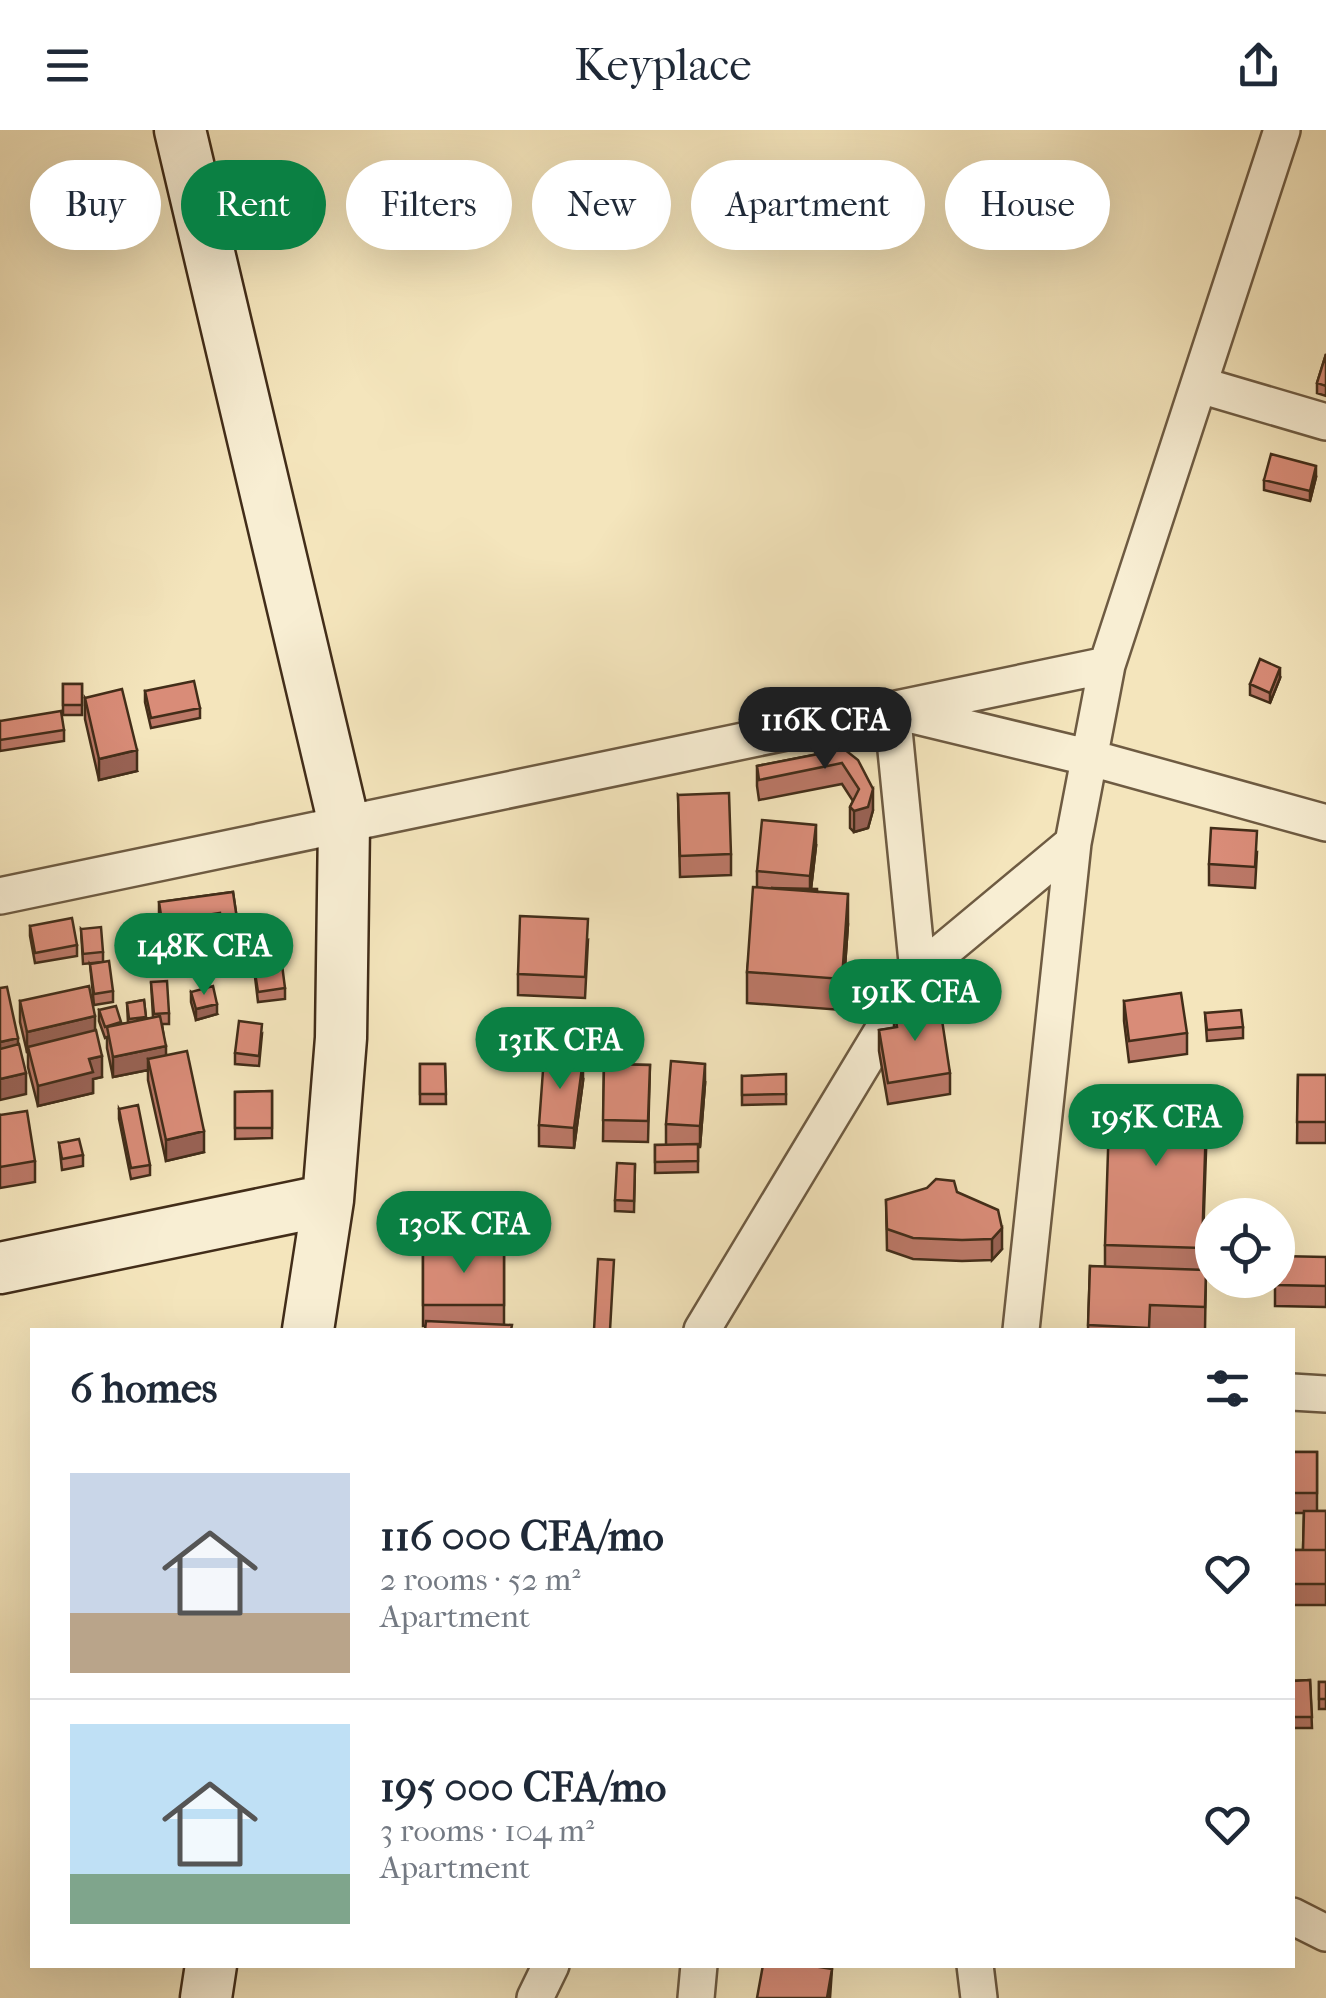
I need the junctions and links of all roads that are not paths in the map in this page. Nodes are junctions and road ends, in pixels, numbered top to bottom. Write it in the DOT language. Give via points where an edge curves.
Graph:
graph roads {
  1 [pos="180,130"];
  2 [pos="1282,130"];
  3 [pos="1200,385"];
  4 [pos="1326,422"];
  5 [pos="1107,665"];
  6 [pos="892,710"];
  7 [pos="1092,758"];
  8 [pos="1326,823"];
  9 [pos="344,824"];
  10 [pos="1073,843"];
  11 [pos="0,896"];
  12 [pos="918,972"];
  13 [pos="328,1200"];
  14 [pos="0,1268"];
  15 [pos="308,1328"];
  16 [pos="703,1328"];
  17 [pos="1021,1328"];
  18 [pos="1295,1392"];
  19 [pos="1326,1394"];
  20 [pos="1295,1918"];
  21 [pos="1326,1933"];
  22 [pos="211,1968"];
  23 [pos="550,1968"];
  24 [pos="699,1968"];
  25 [pos="975,1968"];
  26 [pos="206,1998"];
  27 [pos="535,1998"];
  28 [pos="696,1998"];
  29 [pos="979,1998"];
  1 -- 9 [label="main road"];
  2 -- 3 [label="street"];
  3 -- 4 [label="street"];
  3 -- 5 [label="street"];
  5 -- 6 [label="street"];
  5 -- 7 [label="street"];
  6 -- 7 [label="street"];
  6 -- 9 [label="street"];
  6 -- 12 [label="street"];
  7 -- 8 [label="street"];
  7 -- 10 [label="street"];
  9 -- 11 [label="street"];
  9 -- 13 [label="main road" via="341,1038"];
  10 -- 12 [label="street"];
  10 -- 17 [label="street"];
  12 -- 16 [label="street"];
  13 -- 14 [label="main road"];
  13 -- 15 [label="main road"];
  18 -- 19 [label="street"];
  20 -- 21 [label="street"];
  22 -- 26 [label="main road"];
  23 -- 27 [label="street"];
  24 -- 28 [label="street"];
  25 -- 29 [label="street"];
}
